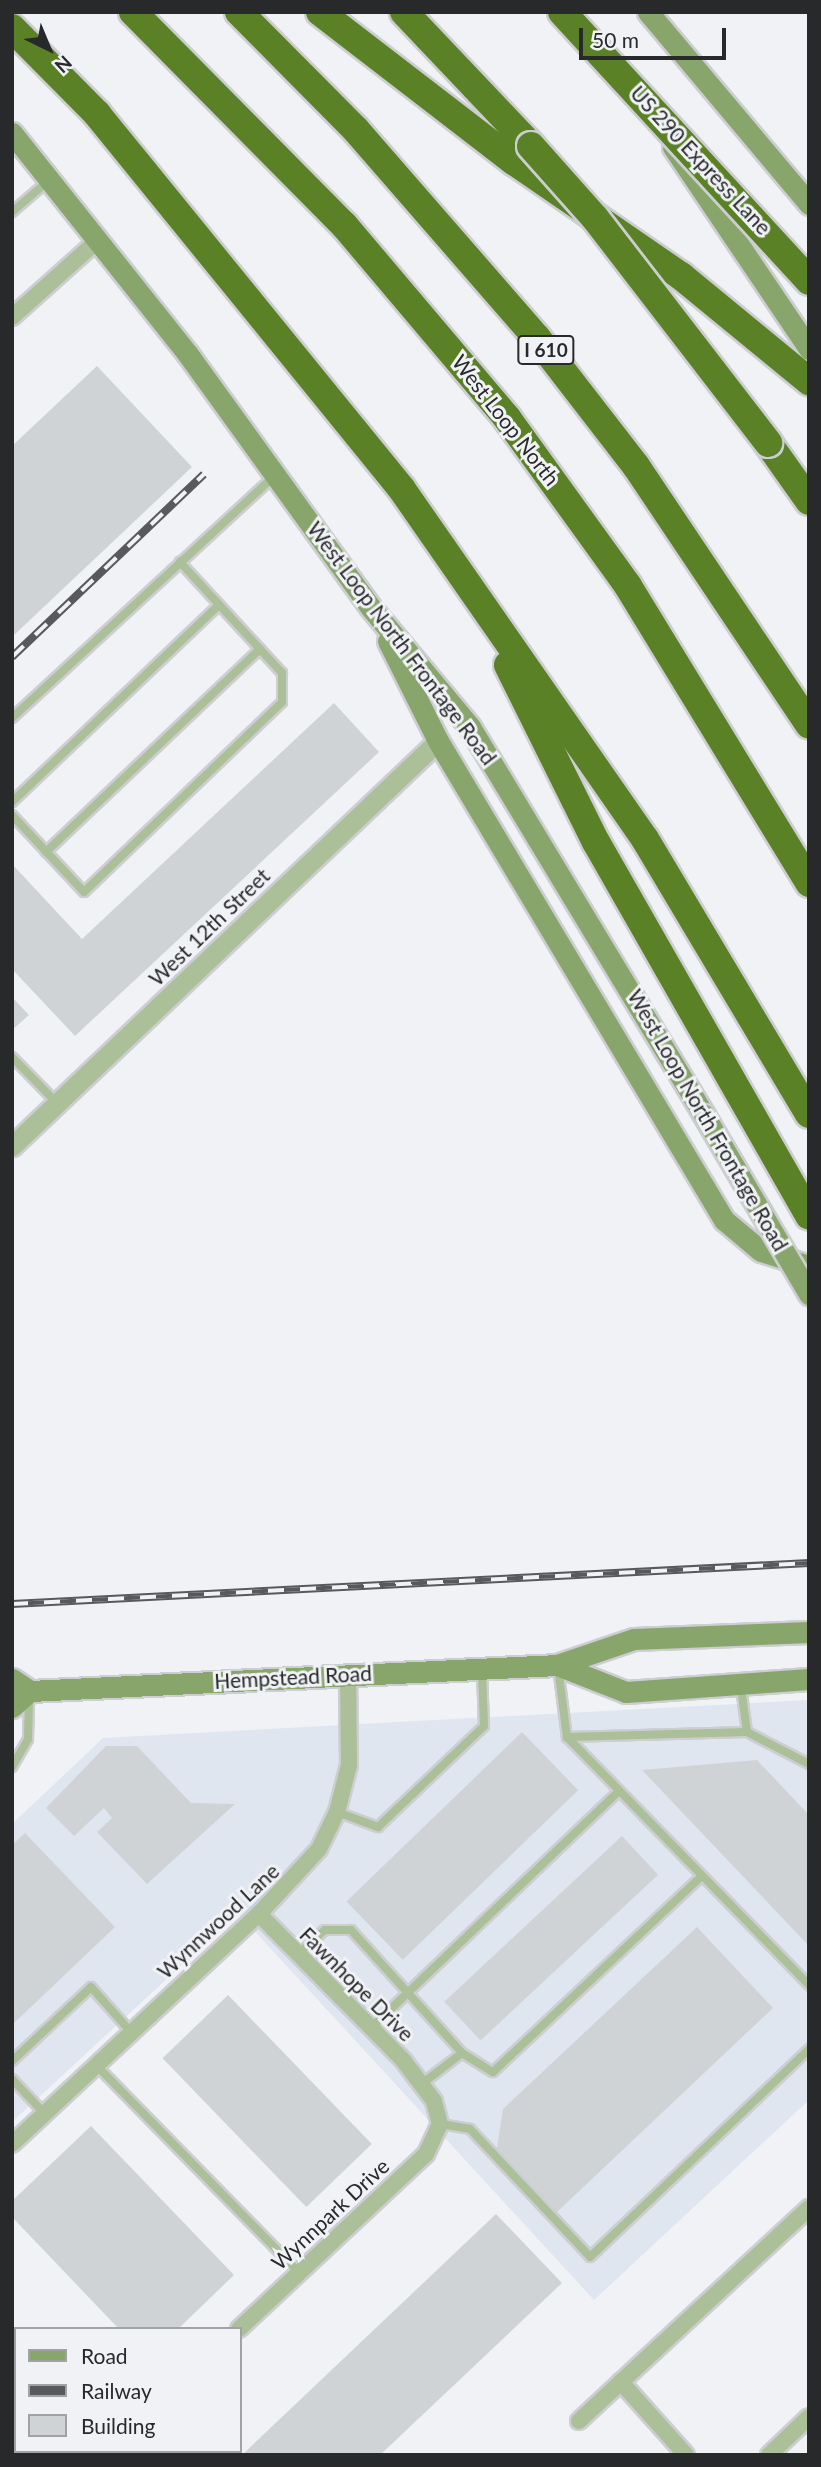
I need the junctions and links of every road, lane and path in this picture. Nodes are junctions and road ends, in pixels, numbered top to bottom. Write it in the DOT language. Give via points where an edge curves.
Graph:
graph roads {
  1 [pos="133,12"];
  2 [pos="239,12"];
  3 [pos="320,12"];
  4 [pos="404,12"];
  5 [pos="562,12"];
  6 [pos="582,12"];
  7 [pos="648,12"];
  8 [pos="12,28"];
  9 [pos="12,133"];
  10 [pos="51,178"];
  11 [pos="809,204"];
  12 [pos="12,212"];
  13 [pos="98,240"];
  14 [pos="809,281"];
  15 [pos="12,317"];
  16 [pos="809,349"];
  17 [pos="809,381"];
  18 [pos="768,443"];
  19 [pos="276,474"];
  20 [pos="809,484"];
  21 [pos="809,501"];
  22 [pos="180,562"];
  23 [pos="461,572"];
  24 [pos="219,605"];
  25 [pos="371,608"];
  26 [pos="260,649"];
  27 [pos="12,718"];
  28 [pos="809,724"];
  29 [pos="438,741"];
  30 [pos="12,802"];
  31 [pos="12,815"];
  32 [pos="46,852"];
  33 [pos="809,883"];
  34 [pos="12,1057"];
  35 [pos="57,1103"];
  36 [pos="809,1114"];
  37 [pos="12,1146"];
  38 [pos="809,1215"];
  39 [pos="809,1266"];
  40 [pos="809,1294"];
  41 [pos="809,1632"];
  42 [pos="557,1665"];
  43 [pos="481,1667"];
  44 [pos="348,1674"];
  45 [pos="809,1679"];
  46 [pos="740,1684"];
  47 [pos="21,1685"];
  48 [pos="12,1707"];
  49 [pos="747,1732"];
  50 [pos="567,1737"];
  51 [pos="809,1763"];
  52 [pos="12,1767"];
  53 [pos="619,1791"];
  54 [pos="337,1812"];
  55 [pos="701,1877"];
  56 [pos="259,1914"];
  57 [pos="296,1955"];
  58 [pos="809,1985"];
  59 [pos="409,1992"];
  60 [pos="373,2026"];
  61 [pos="131,2032"];
  62 [pos="809,2049"];
  63 [pos="462,2053"];
  64 [pos="12,2061"];
  65 [pos="96,2065"];
  66 [pos="12,2079"];
  67 [pos="423,2083"];
  68 [pos="45,2113"];
  69 [pos="440,2124"];
  70 [pos="12,2144"];
  71 [pos="809,2208"];
  72 [pos="299,2272"];
  73 [pos="241,2327"];
  74 [pos="621,2382"];
  75 [pos="809,2417"];
  76 [pos="579,2421"];
  77 [pos="686,2455"];
  78 [pos="769,2455"];
  1 -- 33 [label="highway, West Loop North" via="344,225 506,418 628,586"];
  2 -- 28 [label="highway, I 610" via="356,130 537,338 652,489"];
  3 -- 17 [label="highway" via="515,162 681,276"];
  4 -- 18 [label="highway, bridge" via="595,219"];
  5 -- 14 [label="highway, US 290 Express Lane, bridge"];
  6 -- 16 [label="main road"];
  7 -- 11 [label="main road"];
  8 -- 23 [label="highway" via="97,114 392,478"];
  9 -- 10 [label="main road, West Loop North Frontage Road"];
  10 -- 12 [label="lane"];
  10 -- 13 [label="main road, West Loop North Frontage Road"];
  13 -- 15 [label="street"];
  13 -- 19 [label="main road, West Loop North Frontage Road"];
  18 -- 20 [label="highway"];
  18 -- 21 [label="highway"];
  19 -- 22 [label="lane"];
  19 -- 25 [label="main road, West Loop North Frontage Road"];
  22 -- 24 [label="lane"];
  22 -- 27 [label="lane"];
  23 -- 36 [label="highway" via="645,839"];
  23 -- 38 [label="highway" via="596,842"];
  24 -- 26 [label="lane"];
  24 -- 30 [label="lane"];
  25 -- 29 [label="main road"];
  25 -- 40 [label="main road, West Loop North Frontage Road, bridge" via="471,727"];
  26 -- 32 [label="lane"];
  26 -- 32 [label="lane" via="282,673 282,702 84,892"];
  29 -- 35 [label="street, West 12th Street"];
  29 -- 39 [label="main road" via="724,1220 761,1251"];
  31 -- 32 [label="lane"];
  34 -- 35 [label="lane"];
  35 -- 37 [label="street, West 12th Street"];
  41 -- 42 [label="main road, Hempstead Road" via="634,1639"];
  42 -- 43 [label="main road, Hempstead Road"];
  42 -- 46 [label="main road, Hempstead Road" via="626,1692"];
  42 -- 50 [label="lane"];
  43 -- 44 [label="main road, Hempstead Road"];
  43 -- 54 [label="lane" via="484,1726 378,1827"];
  44 -- 47 [label="main road, Hempstead Road"];
  44 -- 54 [label="street, Wynnwood Lane" via="349,1765"];
  45 -- 46 [label="main road, Hempstead Road"];
  46 -- 49 [label="lane"];
  47 -- 48 [label="main road"];
  47 -- 52 [label="lane" via="28,1740"];
  49 -- 50 [label="lane"];
  49 -- 51 [label="lane"];
  50 -- 53 [label="lane"];
  53 -- 55 [label="lane"];
  53 -- 59 [label="lane"];
  54 -- 56 [label="street, Wynnwood Lane" via="304,1868"];
  55 -- 58 [label="lane"];
  55 -- 63 [label="lane" via="493,2072"];
  56 -- 57 [label="street, Fawnhope Drive"];
  56 -- 61 [label="street, Wynnwood Lane"];
  57 -- 59 [label="lane" via="325,1930 351,1930"];
  57 -- 60 [label="street, Fawnhope Drive"];
  59 -- 60 [label="lane"];
  59 -- 63 [label="lane"];
  60 -- 67 [label="street, Fawnhope Drive"];
  61 -- 64 [label="lane" via="91,1987"];
  61 -- 65 [label="street, Wynnwood Lane"];
  62 -- 69 [label="lane" via="590,2257 470,2129"];
  63 -- 67 [label="lane"];
  65 -- 68 [label="street, Wynnwood Lane"];
  65 -- 72 [label="lane"];
  66 -- 68 [label="lane"];
  67 -- 69 [label="street, Fawnhope Drive"];
  68 -- 70 [label="street, Wynnwood Lane"];
  69 -- 72 [label="street, Wynnpark Drive" via="426,2154"];
  71 -- 74 [label="street"];
  72 -- 73 [label="street, Wynnpark Drive"];
  74 -- 76 [label="street"];
  74 -- 77 [label="street"];
  75 -- 78 [label="street"];
}
